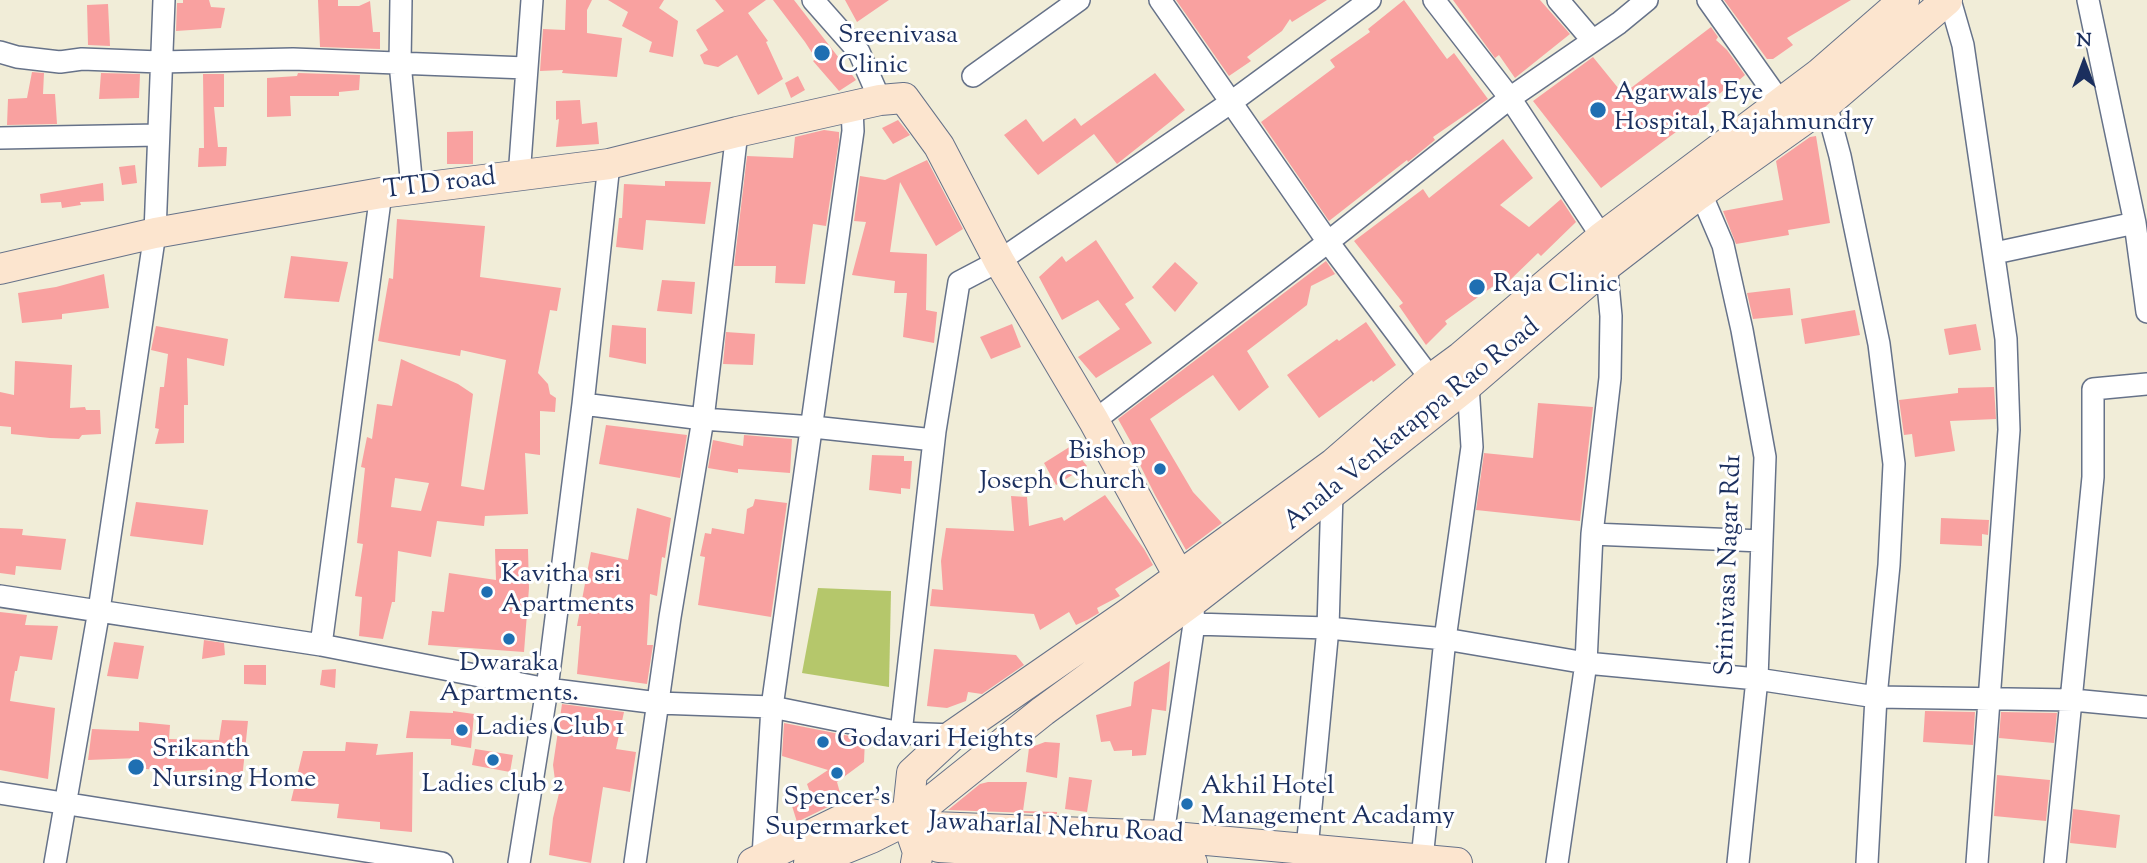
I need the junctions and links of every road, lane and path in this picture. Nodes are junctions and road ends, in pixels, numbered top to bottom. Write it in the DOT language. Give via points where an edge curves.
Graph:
graph roads {
  1 [pos="164,0"];
  2 [pos="401,0"];
  3 [pos="532,0"];
  4 [pos="813,0"];
  5 [pos="1079,0"];
  6 [pos="1160,0"];
  7 [pos="1370,0"];
  8 [pos="1434,0"];
  9 [pos="1558,0"];
  10 [pos="1647,0"];
  11 [pos="1708,0"];
  12 [pos="1905,0"];
  13 [pos="1949,0"];
  14 [pos="2088,0"];
  15 [pos="1593,41"];
  16 [pos="0,52"];
  17 [pos="160,62"];
  18 [pos="400,62"];
  19 [pos="526,68"];
  20 [pos="973,76"];
  21 [pos="1510,98"];
  22 [pos="1230,103"];
  23 [pos="1781,103"];
  24 [pos="866,104"];
  25 [pos="1826,104"];
  26 [pos="737,132"];
  27 [pos="158,135"];
  28 [pos="0,138"];
  29 [pos="609,164"];
  30 [pos="519,177"];
  31 [pos="412,188"];
  32 [pos="381,193"];
  33 [pos="1698,195"];
  34 [pos="2135,223"];
  35 [pos="155,233"];
  36 [pos="1328,242"];
  37 [pos="1604,251"];
  38 [pos="1995,253"];
  39 [pos="999,261"];
  40 [pos="0,269"];
  41 [pos="2147,312"];
  42 [pos="1431,379"];
  43 [pos="2147,384"];
  44 [pos="1468,385"];
  45 [pos="583,404"];
  46 [pos="702,419"];
  47 [pos="1094,421"];
  48 [pos="813,427"];
  49 [pos="934,440"];
  50 [pos="1332,493"];
  51 [pos="1592,534"];
  52 [pos="1762,541"];
  53 [pos="0,596"];
  54 [pos="1189,600"];
  55 [pos="99,610"];
  56 [pos="1328,628"];
  57 [pos="1444,639"];
  58 [pos="321,645"];
  59 [pos="1586,663"];
  60 [pos="1757,679"];
  61 [pos="547,689"];
  62 [pos="1876,697"];
  63 [pos="1989,698"];
  64 [pos="2073,700"];
  65 [pos="658,703"];
  66 [pos="772,707"];
  67 [pos="2147,707"];
  68 [pos="901,733"];
  69 [pos="953,735"];
  70 [pos="0,793"];
  71 [pos="64,803"];
  72 [pos="907,820"];
  73 [pos="1307,849"];
  74 [pos="1160,853"];
  75 [pos="1379,859"];
  76 [pos="1422,859"];
  77 [pos="758,860"];
  78 [pos="55,863"];
  79 [pos="442,863"];
  80 [pos="519,863"];
  81 [pos="635,863"];
  82 [pos="808,863"];
  83 [pos="916,863"];
  84 [pos="1192,863"];
  85 [pos="1457,863"];
  86 [pos="1557,863"];
  87 [pos="1738,863"];
  88 [pos="1867,863"];
  89 [pos="1977,863"];
  90 [pos="2055,863"];
  1 -- 17 [label="street"];
  2 -- 18 [label="street"];
  3 -- 19 [label="street"];
  4 -- 24 [label="street" via="859,52"];
  5 -- 20 [label="street"];
  6 -- 22 [label="street"];
  7 -- 22 [label="street"];
  8 -- 21 [label="street"];
  9 -- 15 [label="street"];
  10 -- 15 [label="street"];
  11 -- 23 [label="street"];
  12 -- 23 [label="main road, Anala Venkatappa Rao Road"];
  13 -- 25 [label="main road, Anala Venkatappa Rao Road"];
  13 -- 38 [label="street" via="1963,45"];
  14 -- 34 [label="street"];
  15 -- 21 [label="street"];
  16 -- 17 [label="street" via="60,62"];
  17 -- 18 [label="street"];
  17 -- 27 [label="street"];
  18 -- 19 [label="street"];
  18 -- 31 [label="street"];
  19 -- 30 [label="street"];
  21 -- 36 [label="street"];
  21 -- 37 [label="street"];
  22 -- 36 [label="street"];
  22 -- 39 [label="street"];
  23 -- 37 [label="main road, Anala Venkatappa Rao Road"];
  24 -- 26 [label="main road, TTD road"];
  24 -- 39 [label="main road" via="904,98 939,146"];
  24 -- 48 [label="street" via="853,131"];
  25 -- 33 [label="main road, Anala Venkatappa Rao Road"];
  25 -- 62 [label="street" via="1879,344 1894,464"];
  26 -- 29 [label="main road, TTD road"];
  26 -- 46 [label="street"];
  27 -- 28 [label="street"];
  27 -- 35 [label="street"];
  29 -- 30 [label="main road, TTD road"];
  29 -- 45 [label="street"];
  30 -- 31 [label="main road, TTD road"];
  31 -- 32 [label="main road, TTD road"];
  32 -- 35 [label="main road, TTD road"];
  32 -- 58 [label="street"];
  33 -- 37 [label="main road, Anala Venkatappa Rao Road"];
  33 -- 52 [label="street, Srinivasa Nagar Rd1" via="1723,245 1744,342 1765,457"];
  34 -- 38 [label="street"];
  34 -- 41 [label="street"];
  35 -- 40 [label="main road, TTD road"];
  35 -- 55 [label="street"];
  36 -- 42 [label="street"];
  36 -- 47 [label="street"];
  37 -- 42 [label="main road, Anala Venkatappa Rao Road"];
  37 -- 44 [label="main road, Anala Venkatappa Rao Road"];
  37 -- 51 [label="street" via="1611,316 1610,378"];
  38 -- 63 [label="street" via="2006,339 2009,430"];
  39 -- 47 [label="main road"];
  39 -- 49 [label="street" via="959,282"];
  42 -- 54 [label="main road, Anala Venkatappa Rao Road"];
  43 -- 64 [label="street" via="2093,389 2093,477"];
  44 -- 50 [label="main road, Anala Venkatappa Rao Road"];
  44 -- 57 [label="street" via="1472,447"];
  45 -- 46 [label="street"];
  45 -- 61 [label="street"];
  46 -- 48 [label="street"];
  46 -- 65 [label="street"];
  47 -- 54 [label="main road"];
  48 -- 49 [label="street"];
  48 -- 66 [label="street"];
  49 -- 68 [label="street"];
  50 -- 54 [label="main road, Anala Venkatappa Rao Road"];
  50 -- 56 [label="street"];
  51 -- 52 [label="street"];
  51 -- 59 [label="street"];
  52 -- 60 [label="street, Srinivasa Nagar Rd1"];
  53 -- 55 [label="street"];
  54 -- 56 [label="street"];
  54 -- 69 [label="main road, Anala Venkatappa Rao Road"];
  54 -- 72 [label="main road, Anala Venkatappa Rao Road"];
  54 -- 74 [label="street"];
  55 -- 58 [label="street"];
  55 -- 71 [label="street"];
  56 -- 57 [label="street"];
  56 -- 73 [label="street"];
  57 -- 59 [label="street"];
  57 -- 76 [label="street"];
  58 -- 61 [label="street"];
  59 -- 60 [label="street"];
  59 -- 86 [label="street"];
  60 -- 62 [label="street"];
  60 -- 87 [label="street, Srinivasa Nagar Rd1"];
  61 -- 65 [label="street"];
  61 -- 80 [label="street"];
  62 -- 63 [label="street"];
  62 -- 88 [label="street"];
  63 -- 64 [label="street"];
  63 -- 89 [label="street"];
  64 -- 67 [label="street"];
  64 -- 90 [label="street"];
  65 -- 66 [label="street"];
  65 -- 81 [label="street"];
  66 -- 68 [label="street"];
  66 -- 77 [label="street"];
  68 -- 69 [label="street"];
  69 -- 72 [label="main road, Anala Venkatappa Rao Road" via="912,773"];
  70 -- 71 [label="street"];
  71 -- 78 [label="street"];
  71 -- 79 [label="street"];
  72 -- 74 [label="main road, Jawaharlal Nehru Road"];
  72 -- 77 [label="main road" via="858,812"];
  72 -- 82 [label="main road, Anala Venkatappa Rao Road"];
  72 -- 83 [label="main road" via="918,852"];
  73 -- 74 [label="main road, Jawaharlal Nehru Road"];
  73 -- 75 [label="main road, Jawaharlal Nehru Road"];
  74 -- 84 [label="main road, Jawaharlal Nehru Road"];
  75 -- 76 [label="main road, Jawaharlal Nehru Road"];
  76 -- 85 [label="main road, Jawaharlal Nehru Road"];
}
